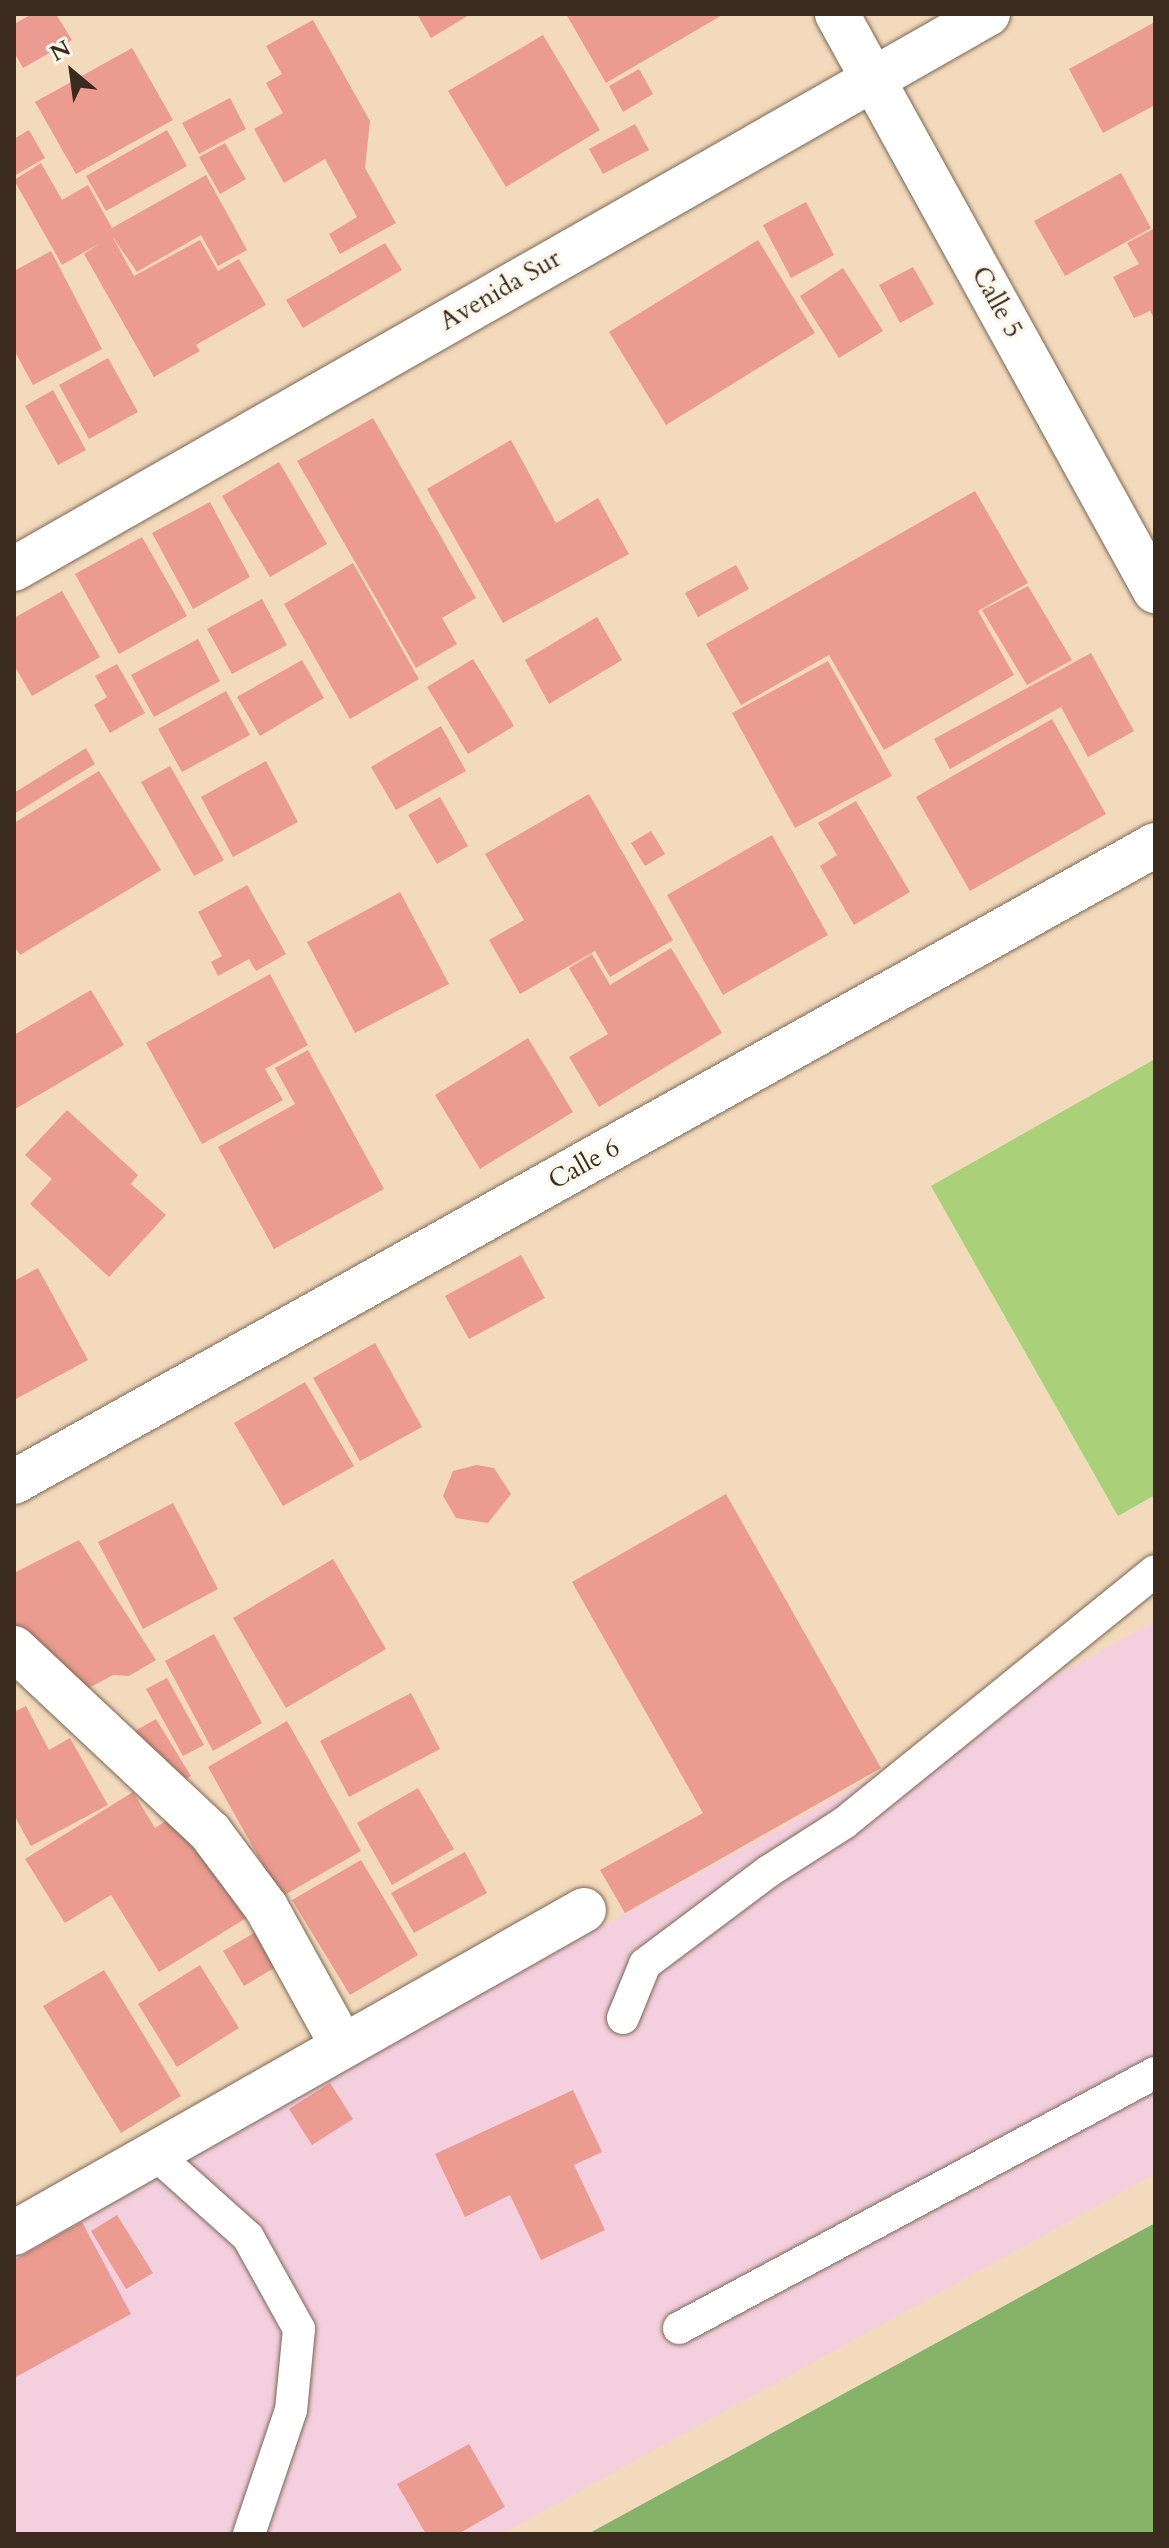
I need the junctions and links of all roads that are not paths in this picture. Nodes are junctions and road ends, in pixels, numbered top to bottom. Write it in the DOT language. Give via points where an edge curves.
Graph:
graph roads {
  1 [pos="837,14"];
  2 [pos="988,14"];
  3 [pos="873,76"];
  4 [pos="14,569"];
  5 [pos="1155,591"];
  6 [pos="1155,845"];
  7 [pos="14,1482"];
  8 [pos="1155,1571"];
  9 [pos="14,1648"];
  10 [pos="584,1910"];
  11 [pos="623,2018"];
  12 [pos="342,2045"];
  13 [pos="1155,2073"];
  14 [pos="153,2152"];
  15 [pos="14,2233"];
  16 [pos="679,2328"];
  17 [pos="249,2534"];
  1 -- 3 [label="street, Calle 5"];
  2 -- 3 [label="street, Avenida Sur"];
  3 -- 4 [label="street, Avenida Sur"];
  3 -- 5 [label="street, Calle 5"];
  6 -- 7 [label="street, Calle 6"];
  8 -- 11 [label="lane" via="844,1823 769,1871 645,1964"];
  9 -- 12 [label="street" via="210,1832 266,1907"];
  10 -- 12 [label="street"];
  12 -- 14 [label="street"];
  13 -- 16 [label="lane"];
  14 -- 15 [label="street"];
  14 -- 17 [label="lane" via="248,2237 299,2329 291,2410"];
}
